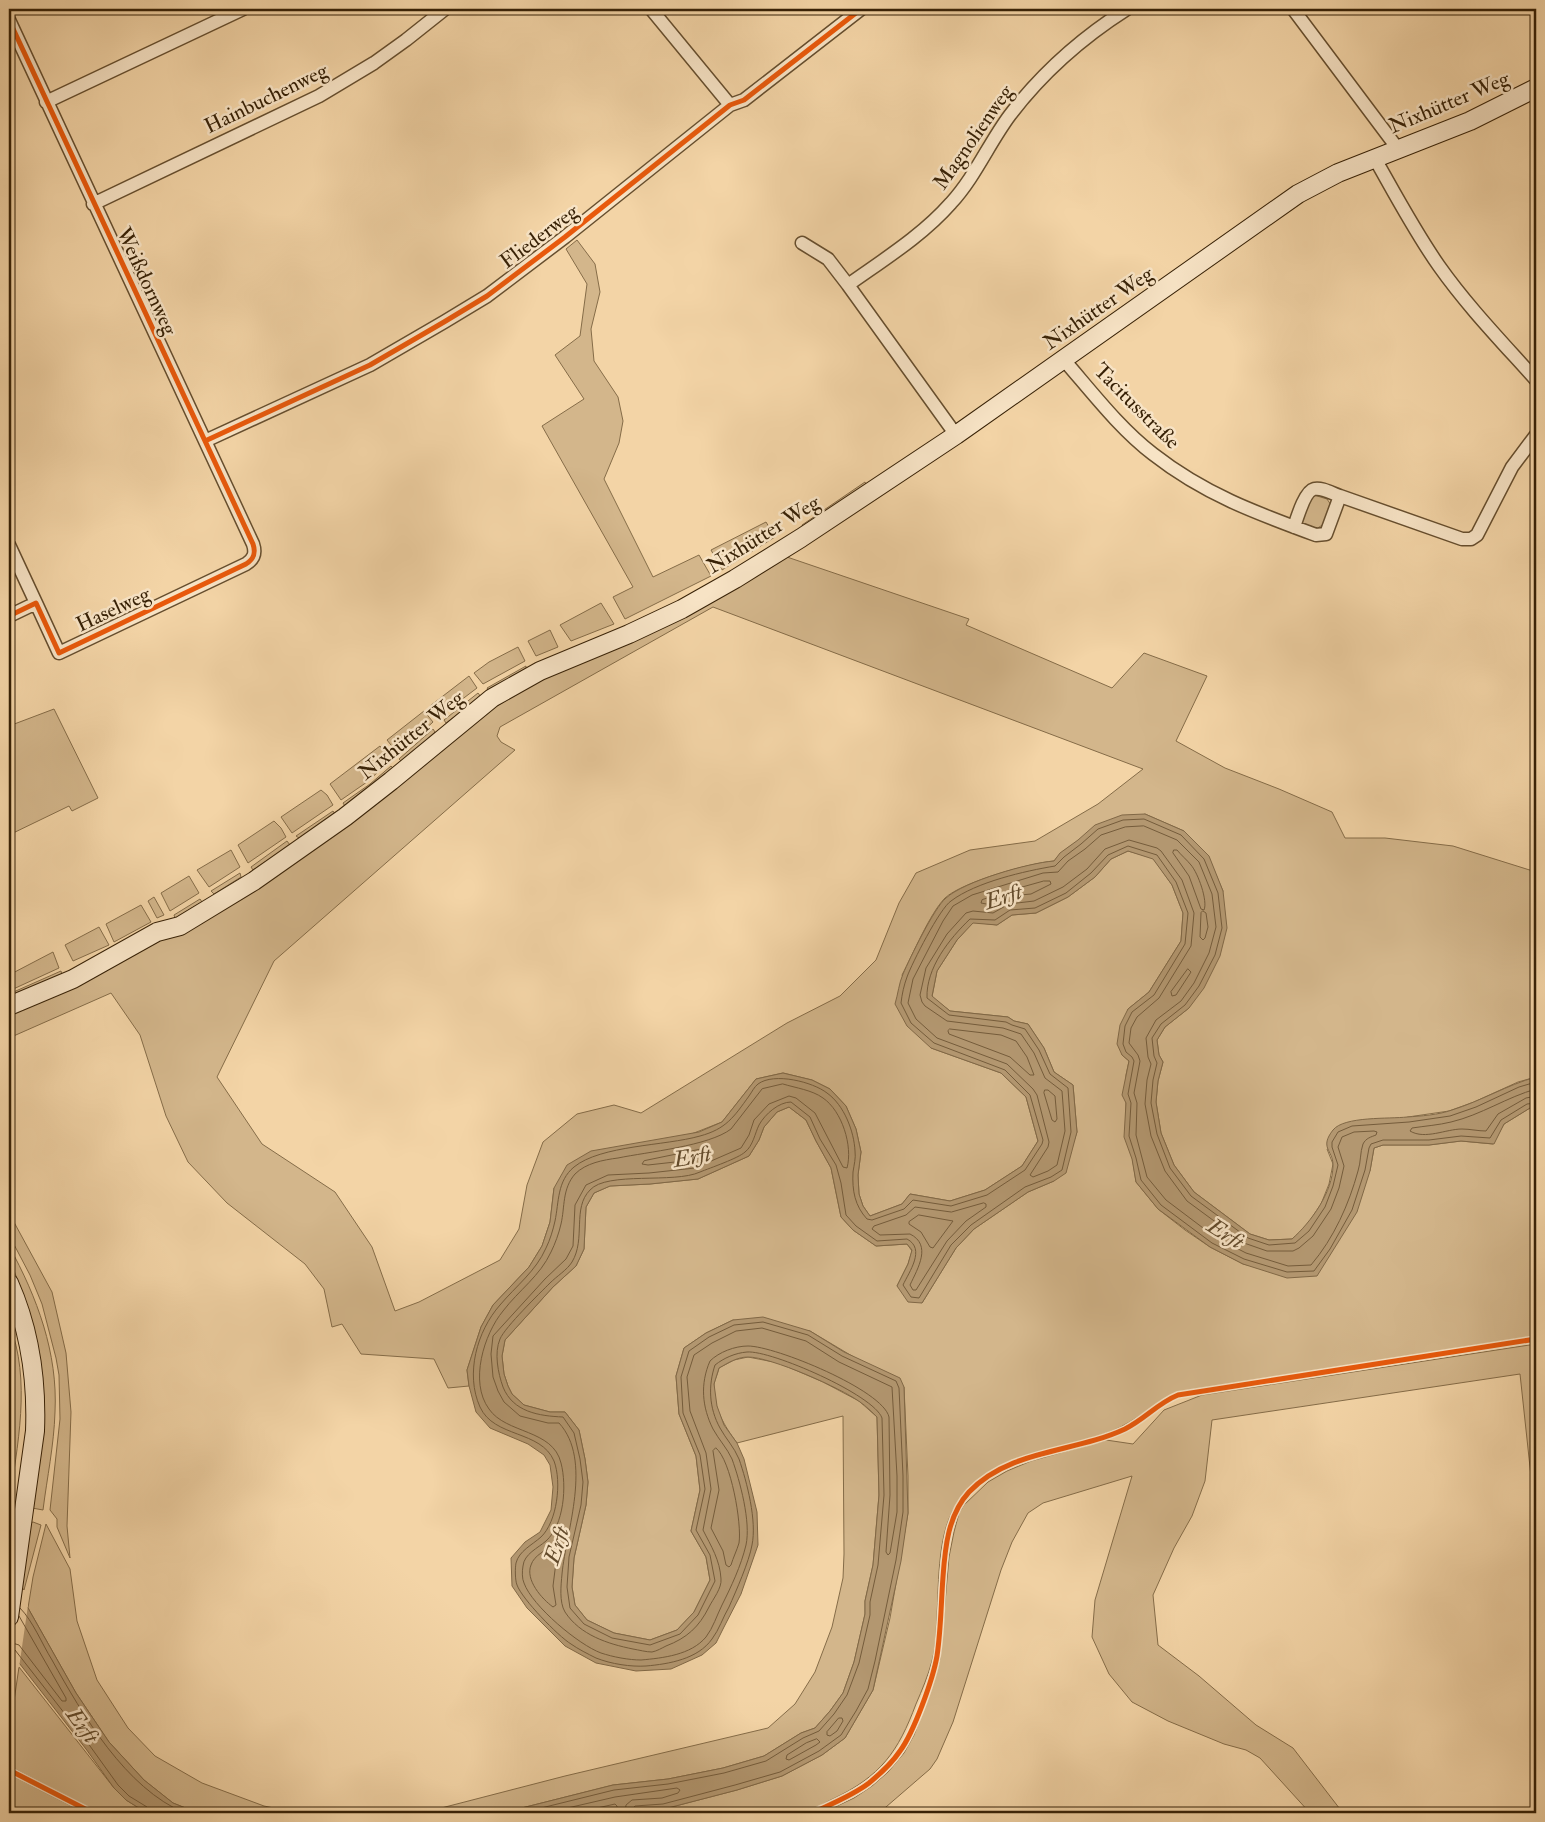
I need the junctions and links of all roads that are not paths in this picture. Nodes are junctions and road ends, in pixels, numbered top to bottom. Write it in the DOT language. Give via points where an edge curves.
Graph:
graph roads {
  1 [pos="243,9"];
  2 [pos="445,9"];
  3 [pos="651,9"];
  4 [pos="861,9"];
  5 [pos="1127,9"];
  6 [pos="1293,9"];
  7 [pos="9,20"];
  8 [pos="1536,88"];
  9 [pos="46,102"];
  10 [pos="730,105"];
  11 [pos="1398,149"];
  12 [pos="1374,157"];
  13 [pos="93,204"];
  14 [pos="802,243"];
  15 [pos="848,286"];
  16 [pos="1064,360"];
  17 [pos="1536,380"];
  18 [pos="956,435"];
  19 [pos="1536,435"];
  20 [pos="205,441"];
  21 [pos="1340,496"];
  22 [pos="1294,527"];
  23 [pos="9,545"];
  24 [pos="254,556"];
  25 [pos="36,603"];
  26 [pos="9,616"];
  27 [pos="9,1006"];
  28 [pos="9,1284"];
  29 [pos="9,1617"];
  1 -- 9 [label="street"];
  2 -- 13 [label="street, Hainbuchenweg" via="374,63 319,96"];
  3 -- 10 [label="street"];
  4 -- 10 [label="street, Fliederweg" via="744,100"];
  5 -- 15 [label="street, Magnolienweg" via="1081,42 1032,89 1009,116 964,187 939,216"];
  6 -- 11 [label="street"];
  7 -- 9 [label="street, Weißdornweg"];
  8 -- 11 [label="main road, Nixhütter Weg" via="1470,121"];
  9 -- 13 [label="street, Weißdornweg"];
  10 -- 20 [label="street, Fliederweg" via="487,296 370,365"];
  11 -- 12 [label="main road, Nixhütter Weg"];
  12 -- 16 [label="main road, Nixhütter Weg" via="1298,194"];
  12 -- 17 [label="street" via="1439,266 1491,331"];
  13 -- 20 [label="street, Weißdornweg"];
  14 -- 15 [label="street" via="828,260"];
  15 -- 18 [label="street"];
  16 -- 18 [label="main road, Nixhütter Weg"];
  16 -- 22 [label="street, Tacitusstraße" via="1120,424 1151,453 1188,480 1225,500"];
  18 -- 27 [label="main road, Nixhütter Weg" via="735,579 628,634 540,671 492,698 345,817 213,907 180,926 157,932 73,979"];
  19 -- 21 [label="street" via="1512,467 1477,535 1471,539"];
  20 -- 24 [label="street, Weißdornweg" via="253,544"];
  21 -- 22 [label="street" via="1315,488 1308,492"];
  21 -- 22 [label="street, Tacitusstraße" via="1326,534 1316,535"];
  23 -- 25 [label="street"];
  24 -- 25 [label="street, Haselweg" via="246,564 59,652"];
  25 -- 26 [label="street"];
  28 -- 29 [label="main road" via="30,1347 36,1405"];
}
